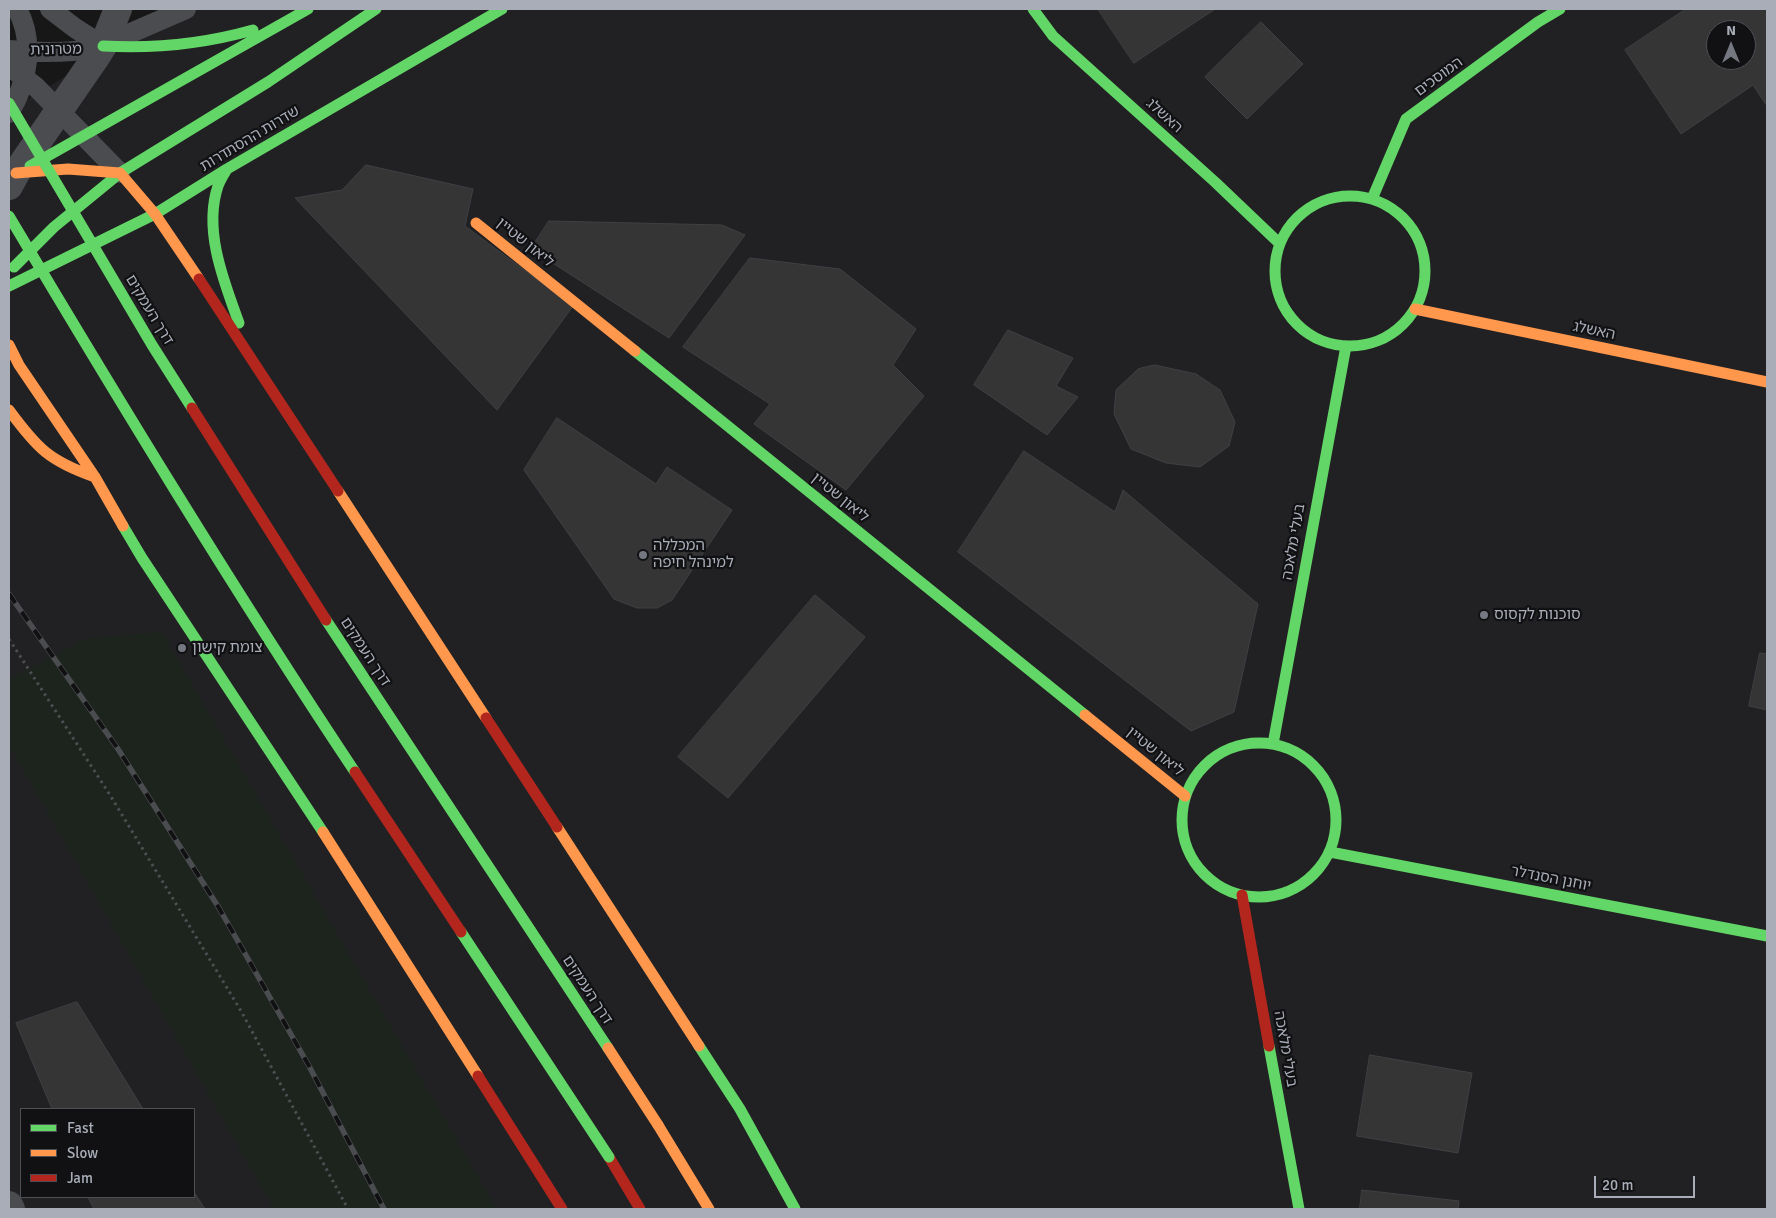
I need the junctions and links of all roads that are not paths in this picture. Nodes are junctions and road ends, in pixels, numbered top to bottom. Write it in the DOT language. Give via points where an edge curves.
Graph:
graph roads {
  1 [pos="17,9"];
  2 [pos="50,9"];
  3 [pos="118,9"];
  4 [pos="186,9"];
  5 [pos="308,9"];
  6 [pos="376,9"];
  7 [pos="502,9"];
  8 [pos="1033,9"];
  9 [pos="1560,9"];
  10 [pos="290,19"];
  11 [pos="103,46"];
  12 [pos="18,47"];
  13 [pos="17,72"];
  14 [pos="9,103"];
  15 [pos="58,110"];
  16 [pos="9,113"];
  17 [pos="85,136"];
  18 [pos="227,169"];
  19 [pos="120,173"];
  20 [pos="11,179"];
  21 [pos="1372,199"];
  22 [pos="155,214"];
  23 [pos="9,216"];
  24 [pos="115,222"];
  25 [pos="476,223"];
  26 [pos="98,224"];
  27 [pos="54,227"];
  28 [pos="9,230"];
  29 [pos="1279,243"];
  30 [pos="9,272"];
  31 [pos="9,286"];
  32 [pos="1415,309"];
  33 [pos="9,345"];
  34 [pos="1346,346"];
  35 [pos="256,364"];
  36 [pos="1767,382"];
  37 [pos="9,410"];
  38 [pos="95,477"];
  39 [pos="1273,744"];
  40 [pos="1185,796"];
  41 [pos="1330,852"];
  42 [pos="1242,895"];
  43 [pos="1767,936"];
  44 [pos="9,1205"];
  45 [pos="11,1209"];
  46 [pos="562,1209"];
  47 [pos="640,1209"];
  48 [pos="709,1209"];
  49 [pos="795,1209"];
  50 [pos="1299,1209"];
  1 -- 12 [label="lane" via="22,21"];
  2 -- 11 [label="lane, מטרונית"];
  3 -- 11 [label="street"];
  4 -- 11 [label="lane, מטרונית"];
  5 -- 10 [label="main road"];
  6 -- 19 [label="main road" via="268,82"];
  7 -- 18 [label="main road, שדרות ההסתדרות"];
  8 -- 29 [label="main road, האשלג" via="1053,36"];
  9 -- 21 [label="main road, המוסכים" via="1406,119"];
  10 -- 11 [label="main road" via="198,43 131,48"];
  10 -- 17 [label="main road"];
  11 -- 12 [label="lane"];
  11 -- 15 [label="street"];
  12 -- 13 [label="lane"];
  13 -- 15 [label="lane"];
  13 -- 16 [label="lane" via="19,94"];
  14 -- 48 [label="main road, דרך העמקים, bridge" via="152,345 340,642 658,1125"];
  15 -- 17 [label="lane"];
  15 -- 20 [label="street"];
  17 -- 19 [label="lane"];
  17 -- 20 [label="main road"];
  18 -- 22 [label="main road, שדרות ההסתדרות"];
  18 -- 35 [label="main road" via="215,194 216,238 235,312"];
  19 -- 20 [label="main road" via="59,168"];
  19 -- 22 [label="main road"];
  19 -- 27 [label="main road"];
  21 -- 29 [label="main road" via="1350,195 1328,199 1307,209 1291,224"];
  21 -- 32 [label="main road" via="1393,208 1421,243 1424,287"];
  22 -- 24 [label="main road"];
  22 -- 31 [label="main road, שדרות ההסתדרות"];
  22 -- 35 [label="main road"];
  23 -- 47 [label="main road, bridge" via="119,401 296,683 609,1157"];
  25 -- 40 [label="main road, ליאון שטיין"];
  26 -- 27 [label="main road"];
  27 -- 28 [label="main road"];
  27 -- 30 [label="main road"];
  29 -- 34 [label="main road" via="1274,266 1276,290 1286,312 1302,330 1322,341"];
  32 -- 34 [label="main road" via="1403,325 1386,337 1366,345"];
  32 -- 36 [label="main road, האשלג"];
  33 -- 38 [label="main road" via="19,365"];
  34 -- 39 [label="main road, בעלי מלאכה"];
  35 -- 49 [label="main road" via="740,1109"];
  37 -- 38 [label="main road" via="35,445 64,465"];
  38 -- 46 [label="main road" via="142,558 305,803"];
  39 -- 40 [label="main road" via="1250,743 1229,749 1210,760 1195,776"];
  39 -- 41 [label="main road" via="1295,751 1314,765 1328,784 1335,806 1336,830"];
  40 -- 42 [label="main road" via="1182,821 1186,846 1199,868 1218,885"];
  41 -- 42 [label="main road" via="1315,874 1294,889 1268,897"];
  41 -- 43 [label="main road, יוחנן הסנדלר"];
  42 -- 50 [label="main road, בעלי מלאכה"];
  44 -- 45 [label="street"];
}
